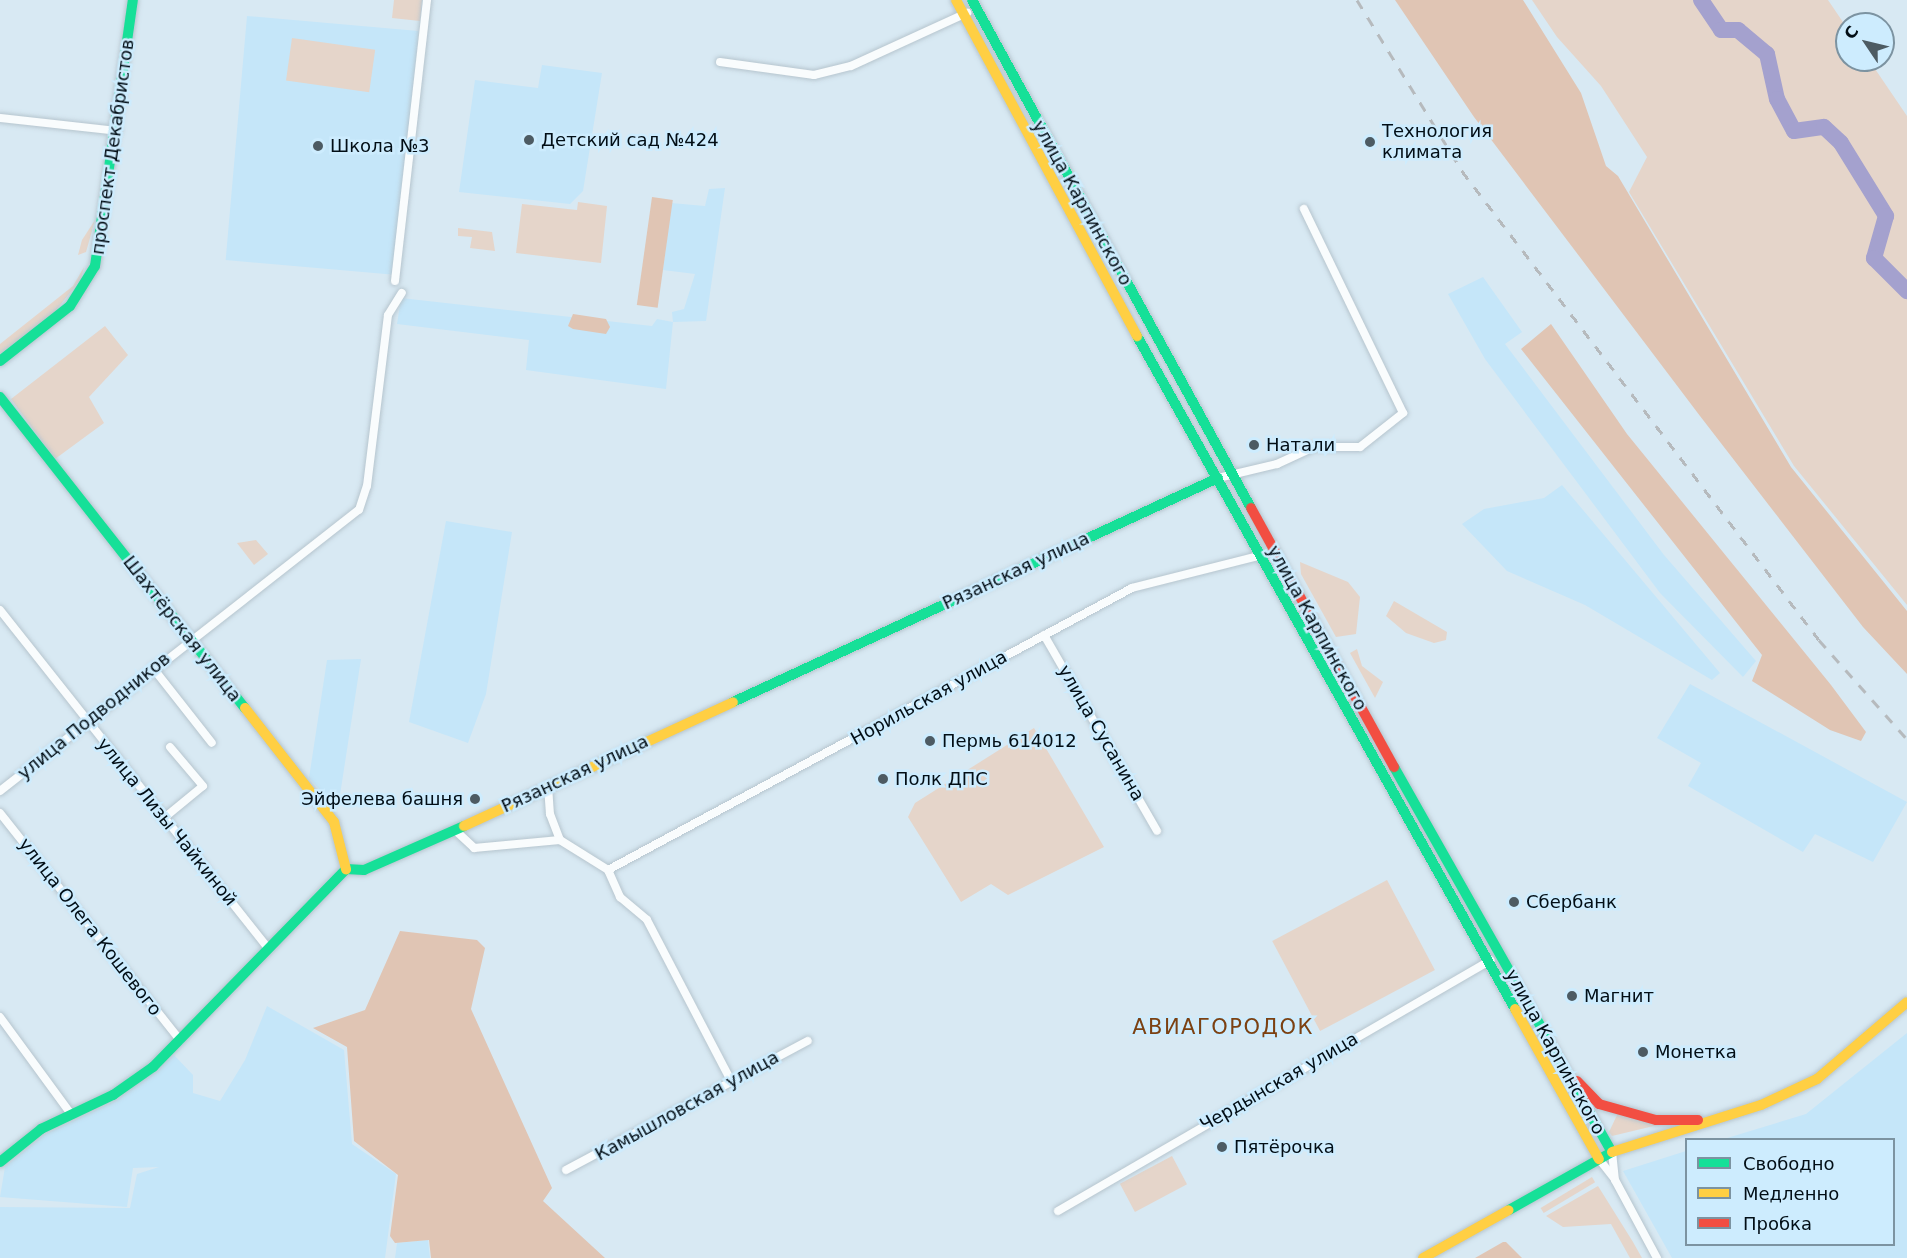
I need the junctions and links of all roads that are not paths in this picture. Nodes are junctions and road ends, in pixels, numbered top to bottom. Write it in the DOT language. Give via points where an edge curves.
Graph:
graph roads {
  1 [pos="133,0"];
  2 [pos="427,0"];
  3 [pos="956,0"];
  4 [pos="974,4"];
  5 [pos="964,15"];
  6 [pos="720,62"];
  7 [pos="0,118"];
  8 [pos="117,131"];
  9 [pos="1304,209"];
  10 [pos="394,281"];
  11 [pos="402,292"];
  12 [pos="1157,336"];
  13 [pos="1142,346"];
  14 [pos="0,361"];
  15 [pos="0,397"];
  16 [pos="1230,473"];
  17 [pos="1218,478"];
  18 [pos="1262,555"];
  19 [pos="0,610"];
  20 [pos="1044,635"];
  21 [pos="190,639"];
  22 [pos="153,668"];
  23 [pos="86,722"];
  24 [pos="1371,725"];
  25 [pos="1360,731"];
  26 [pos="212,743"];
  27 [pos="170,747"];
  28 [pos="1388,757"];
  29 [pos="1377,761"];
  30 [pos="548,786"];
  31 [pos="0,791"];
  32 [pos="0,813"];
  33 [pos="164,818"];
  34 [pos="456,831"];
  35 [pos="1156,831"];
  36 [pos="560,840"];
  37 [pos="346,869"];
  38 [pos="608,870"];
  39 [pos="268,948"];
  40 [pos="1501,955"];
  41 [pos="1488,962"];
  42 [pos="1907,999"];
  43 [pos="0,1017"];
  44 [pos="180,1040"];
  45 [pos="808,1041"];
  46 [pos="1563,1065"];
  47 [pos="731,1081"];
  48 [pos="71,1114"];
  49 [pos="1720,1118"];
  50 [pos="1612,1152"];
  51 [pos="1599,1159"];
  52 [pos="0,1162"];
  53 [pos="566,1170"];
  54 [pos="1615,1180"];
  55 [pos="1058,1211"];
  56 [pos="1423,1258"];
  57 [pos="1657,1258"];
  1 -- 8 [label="main road, проспект Декабристов"];
  2 -- 10 [label="street"];
  3 -- 5 [label="main road, улица Карпинского"];
  4 -- 5 [label="street"];
  4 -- 12 [label="main road, улица Карпинского"];
  5 -- 6 [label="street" via="851,66 814,75"];
  5 -- 13 [label="main road, улица Карпинского"];
  7 -- 8 [label="street"];
  8 -- 14 [label="main road, проспект Декабристов" via="101,247 88,280 57,319"];
  9 -- 16 [label="street" via="1403,413 1360,447 1314,447 1277,464"];
  11 -- 21 [label="street, улица Подводников" via="388,315 367,486 359,510"];
  12 -- 13 [label="main road" via="1154,349"];
  12 -- 16 [label="main road, улица Карпинского"];
  13 -- 17 [label="main road, улица Карпинского"];
  15 -- 21 [label="main road, Шахтёрская улица"];
  16 -- 17 [label="street"];
  16 -- 24 [label="main road, улица Карпинского"];
  17 -- 18 [label="main road, улица Карпинского"];
  17 -- 30 [label="main road, Рязанская улица"];
  18 -- 20 [label="street, Норильская улица" via="1132,588"];
  18 -- 25 [label="main road, улица Карпинского"];
  19 -- 23 [label="street, улица Лизы Чайкиной"];
  20 -- 35 [label="street, улица Сусанина"];
  20 -- 38 [label="street, Норильская улица"];
  21 -- 22 [label="street, улица Подводников"];
  21 -- 37 [label="main road, Шахтёрская улица" via="334,822"];
  22 -- 23 [label="street, улица Подводников"];
  22 -- 26 [label="street"];
  23 -- 31 [label="street, улица Подводников"];
  23 -- 33 [label="street, улица Лизы Чайкиной"];
  24 -- 25 [label="main road" via="1368,733"];
  24 -- 28 [label="main road, улица Карпинского"];
  25 -- 29 [label="main road, улица Карпинского"];
  27 -- 33 [label="street" via="203,786"];
  28 -- 29 [label="main road"];
  28 -- 40 [label="main road, улица Карпинского"];
  29 -- 41 [label="main road, улица Карпинского"];
  30 -- 34 [label="main road, Рязанская улица"];
  30 -- 36 [label="street" via="550,814"];
  32 -- 44 [label="street, улица Олега Кошевого"];
  33 -- 39 [label="street, улица Лизы Чайкиной"];
  34 -- 36 [label="street" via="474,848"];
  34 -- 37 [label="main road, Рязанская улица" via="364,870"];
  36 -- 38 [label="street"];
  37 -- 39 [label="main road"];
  38 -- 47 [label="street" via="620,897 647,920"];
  39 -- 44 [label="main road"];
  40 -- 41 [label="street, Чердынская улица"];
  40 -- 46 [label="main road, улица Карпинского"];
  41 -- 51 [label="main road, улица Карпинского"];
  41 -- 55 [label="street, Чердынская улица"];
  42 -- 49 [label="main road" via="1817,1079"];
  43 -- 48 [label="street"];
  44 -- 48 [label="main road" via="134,1082"];
  45 -- 47 [label="street, Камышловская улица"];
  46 -- 49 [label="main road" via="1599,1104 1670,1121"];
  46 -- 50 [label="main road, улица Карпинского"];
  47 -- 53 [label="street, Камышловская улица"];
  48 -- 52 [label="main road" via="20,1142"];
  49 -- 50 [label="main road"];
  50 -- 51 [label="main road"];
  50 -- 54 [label="street, улица Карпинского"];
  51 -- 54 [label="street"];
  51 -- 56 [label="main road"];
  54 -- 57 [label="street, улица Карпинского"];
}
